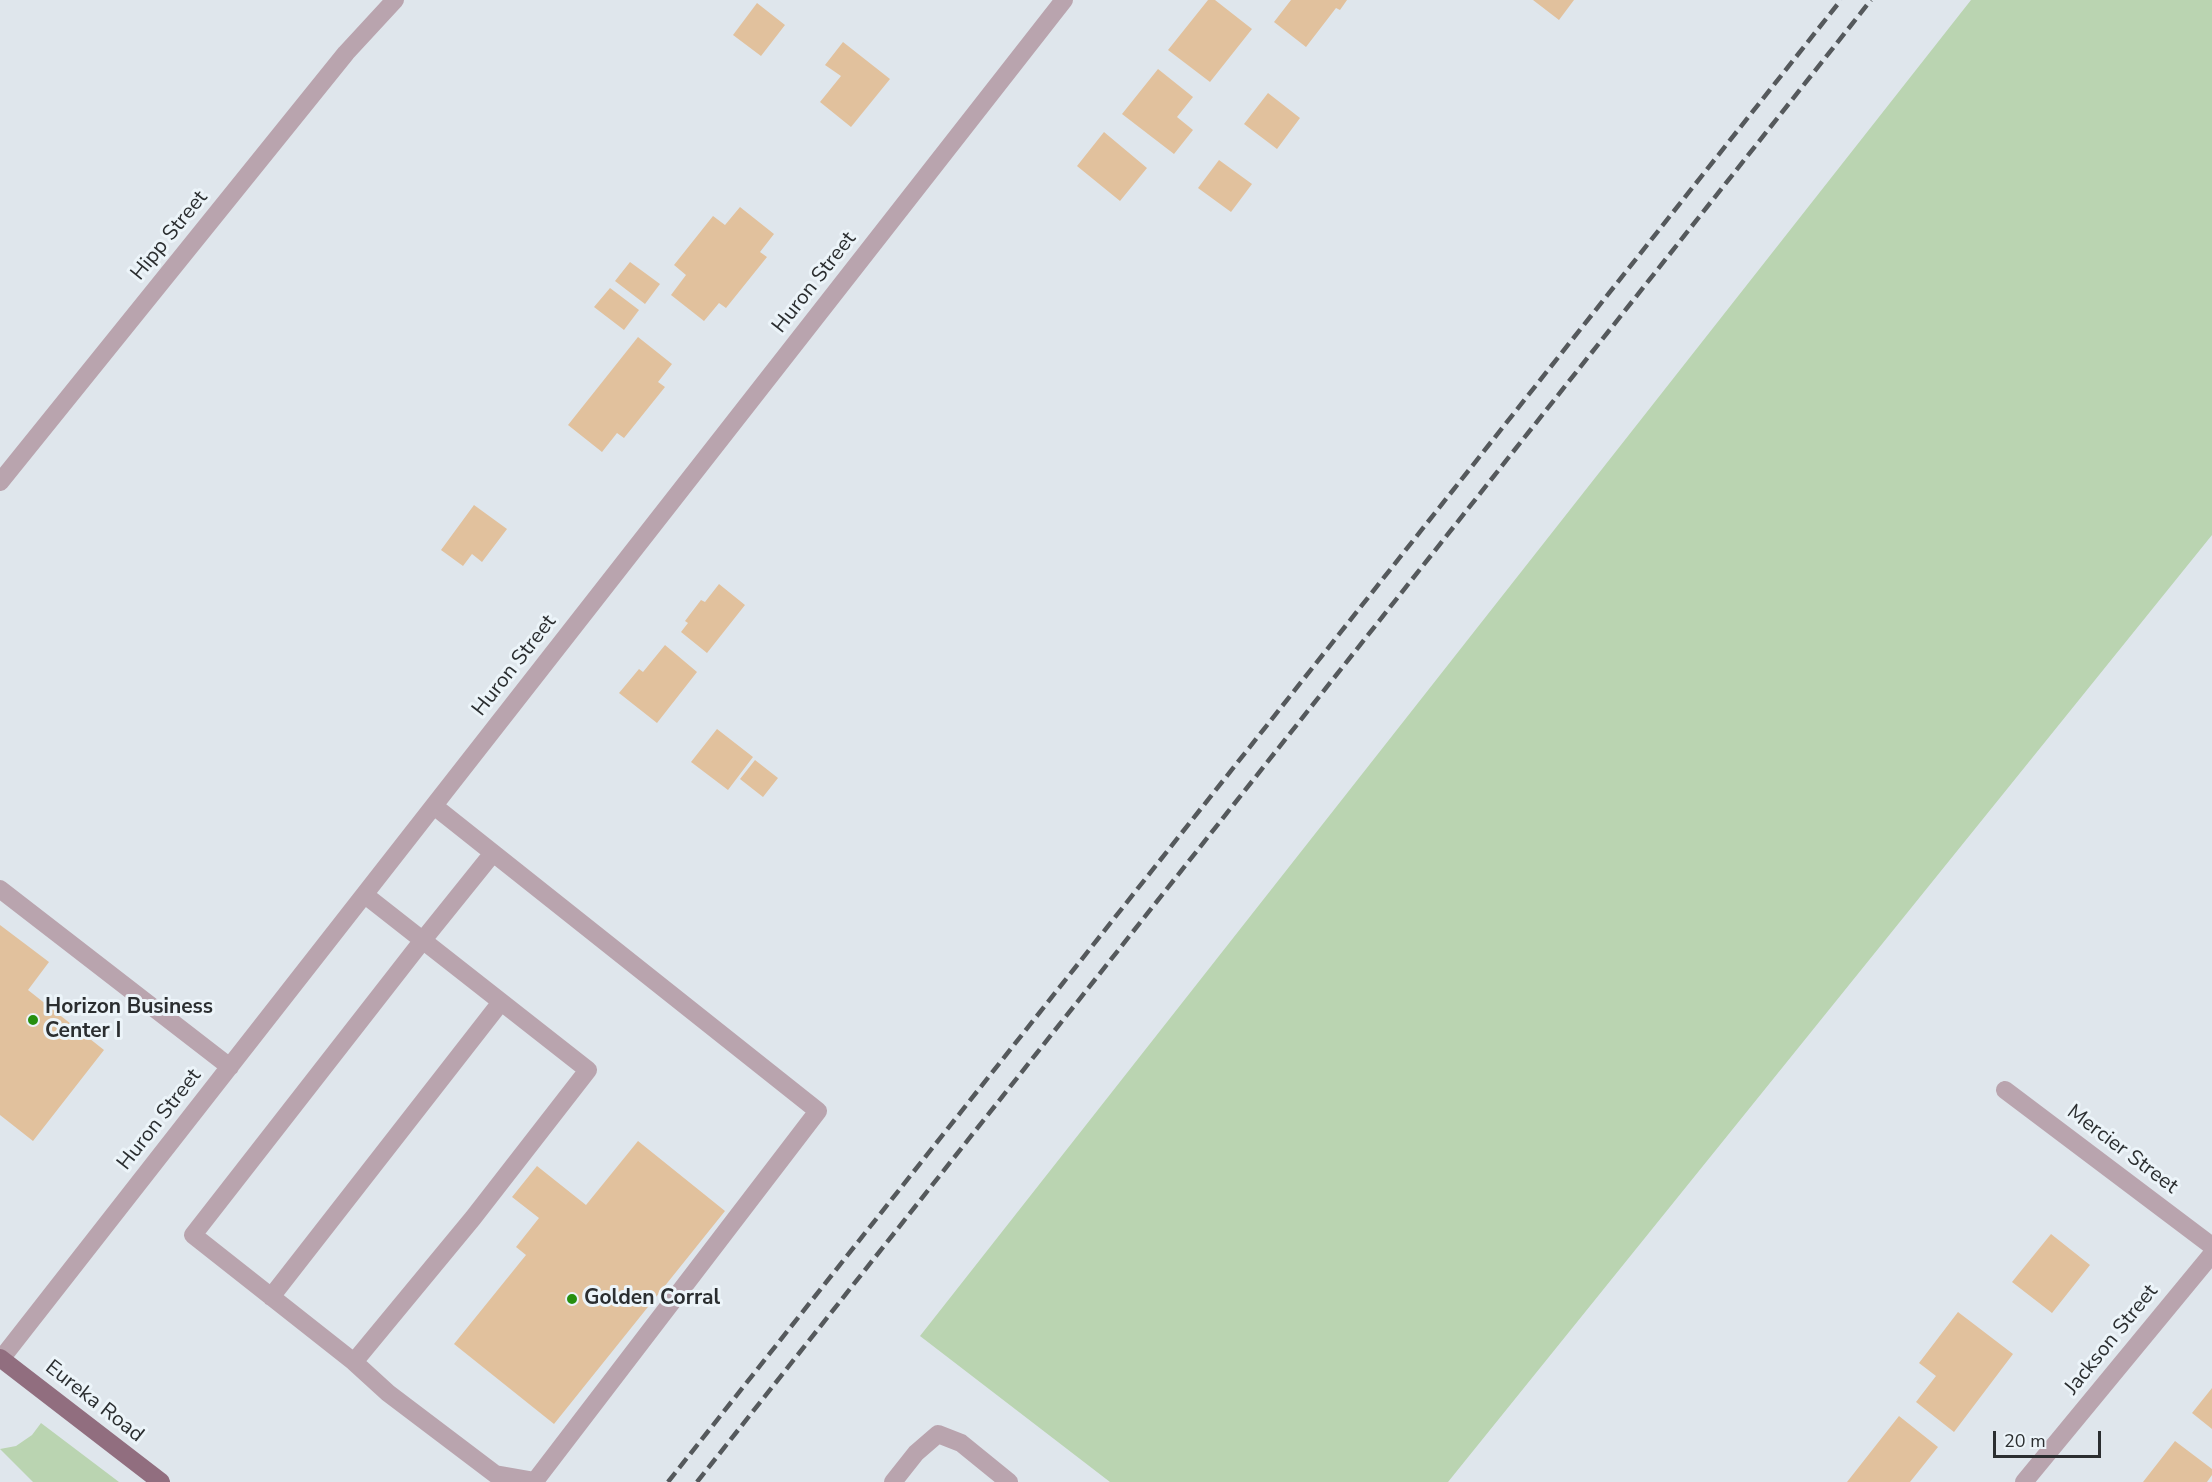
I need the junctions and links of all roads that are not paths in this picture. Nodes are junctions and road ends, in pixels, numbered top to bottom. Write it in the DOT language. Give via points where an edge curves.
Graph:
graph roads {
  1 [pos="372,0"];
  2 [pos="395,0"];
  3 [pos="1064,0"];
  4 [pos="376,20"];
  5 [pos="0,483"];
  6 [pos="434,806"];
  7 [pos="493,853"];
  8 [pos="0,889"];
  9 [pos="365,895"];
  10 [pos="423,940"];
  11 [pos="501,1002"];
  12 [pos="230,1067"];
  13 [pos="2005,1090"];
  14 [pos="2212,1246"];
  15 [pos="2212,1254"];
  16 [pos="271,1297"];
  17 [pos="354,1362"];
  18 [pos="0,1363"];
  19 [pos="161,1482"];
  20 [pos="893,1482"];
  21 [pos="1009,1482"];
  22 [pos="2024,1482"];
  1 -- 4 [label="street"];
  2 -- 4 [label="street, Hipp Street"];
  3 -- 6 [label="street, Huron Street"];
  4 -- 5 [label="street, Hipp Street" via="346,52"];
  6 -- 7 [label="street"];
  6 -- 9 [label="street, Huron Street"];
  7 -- 10 [label="street"];
  7 -- 17 [label="street" via="818,1111 536,1480 495,1474 388,1393"];
  8 -- 12 [label="street"];
  9 -- 10 [label="street"];
  9 -- 12 [label="street, Huron Street"];
  10 -- 11 [label="street"];
  10 -- 16 [label="street" via="194,1235"];
  11 -- 16 [label="street"];
  11 -- 17 [label="street" via="588,1070"];
  12 -- 18 [label="street, Huron Street"];
  13 -- 14 [label="street, Mercier Street"];
  15 -- 22 [label="street, Jackson Street"];
  16 -- 17 [label="street"];
  18 -- 19 [label="main road, Eureka Road"];
  20 -- 21 [label="street" via="916,1453 938,1434 961,1443"];
}
